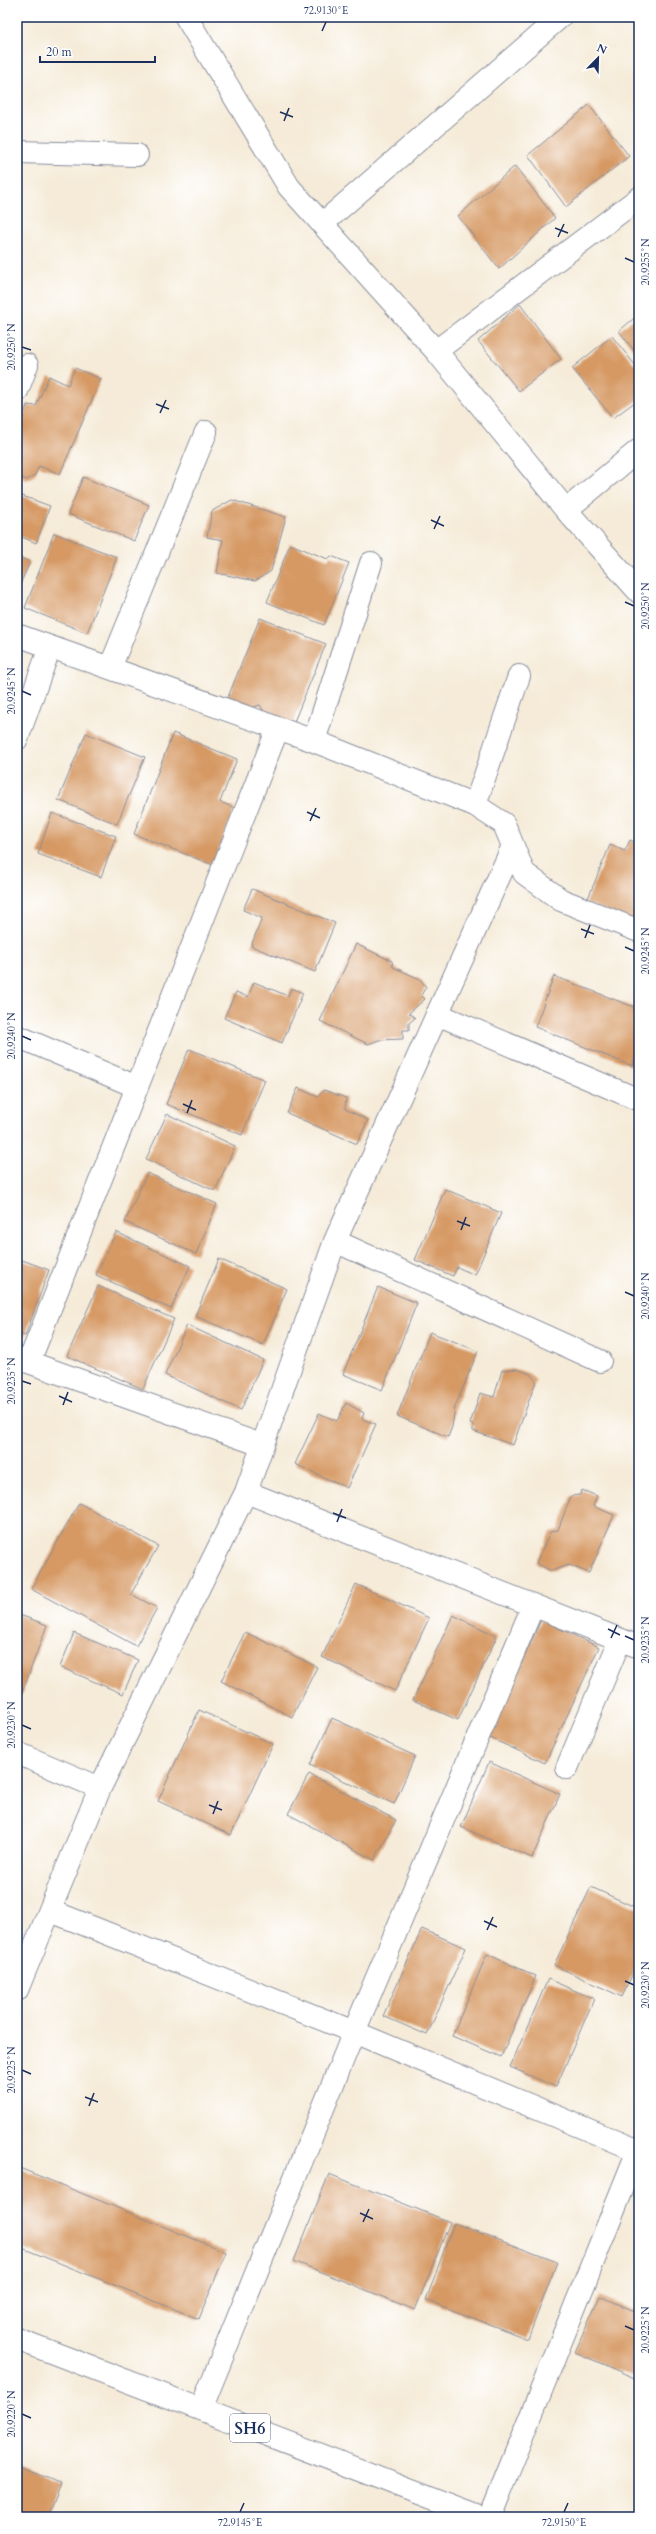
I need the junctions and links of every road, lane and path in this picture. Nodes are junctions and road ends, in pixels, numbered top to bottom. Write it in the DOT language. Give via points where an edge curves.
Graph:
graph roads {
  1 [pos="186,17"];
  2 [pos="560,17"];
  3 [pos="17,152"];
  4 [pos="137,155"];
  5 [pos="639,198"];
  6 [pos="322,224"];
  7 [pos="436,351"];
  8 [pos="27,365"];
  9 [pos="17,391"];
  10 [pos="206,432"];
  11 [pos="639,450"];
  12 [pos="566,510"];
  13 [pos="372,563"];
  14 [pos="639,592"];
  15 [pos="17,635"];
  16 [pos="50,647"];
  17 [pos="110,668"];
  18 [pos="519,676"];
  19 [pos="278,728"];
  20 [pos="17,739"];
  21 [pos="314,741"];
  22 [pos="475,805"];
  23 [pos="512,846"];
  24 [pos="639,930"];
  25 [pos="437,1014"];
  26 [pos="17,1036"];
  27 [pos="137,1087"];
  28 [pos="639,1100"];
  29 [pos="335,1240"];
  30 [pos="23,1360"];
  31 [pos="600,1361"];
  32 [pos="261,1445"];
  33 [pos="246,1492"];
  34 [pos="533,1606"];
  35 [pos="630,1644"];
  36 [pos="17,1753"];
  37 [pos="566,1768"];
  38 [pos="100,1788"];
  39 [pos="51,1911"];
  40 [pos="17,1990"];
  41 [pos="354,2032"];
  42 [pos="639,2150"];
  43 [pos="17,2339"];
  44 [pos="201,2409"];
  45 [pos="482,2517"];
  46 [pos="490,2517"];
  1 -- 6 [label="street" via="290,187"];
  2 -- 6 [label="street"];
  3 -- 4 [label="street"];
  5 -- 7 [label="street"];
  6 -- 7 [label="street"];
  7 -- 12 [label="street"];
  8 -- 9 [label="street"];
  10 -- 17 [label="street"];
  11 -- 12 [label="street"];
  12 -- 14 [label="street"];
  13 -- 21 [label="street"];
  15 -- 16 [label="street"];
  16 -- 17 [label="street"];
  16 -- 20 [label="street"];
  17 -- 19 [label="street"];
  18 -- 22 [label="street"];
  19 -- 21 [label="street"];
  19 -- 27 [label="street"];
  21 -- 22 [label="street"];
  22 -- 23 [label="street" via="504,824"];
  23 -- 24 [label="street" via="524,873 561,900"];
  23 -- 25 [label="street"];
  25 -- 28 [label="street"];
  25 -- 29 [label="street"];
  26 -- 27 [label="street"];
  27 -- 30 [label="street"];
  29 -- 31 [label="street"];
  29 -- 32 [label="street"];
  30 -- 32 [label="street"];
  32 -- 33 [label="street"];
  33 -- 34 [label="street"];
  33 -- 38 [label="street"];
  34 -- 35 [label="street"];
  34 -- 41 [label="street"];
  35 -- 37 [label="street"];
  36 -- 38 [label="street"];
  38 -- 39 [label="street"];
  39 -- 40 [label="street"];
  39 -- 41 [label="street"];
  41 -- 42 [label="street"];
  41 -- 44 [label="street"];
  42 -- 46 [label="street"];
  43 -- 44 [label="street, SH6"];
  44 -- 45 [label="street, SH6"];
}
